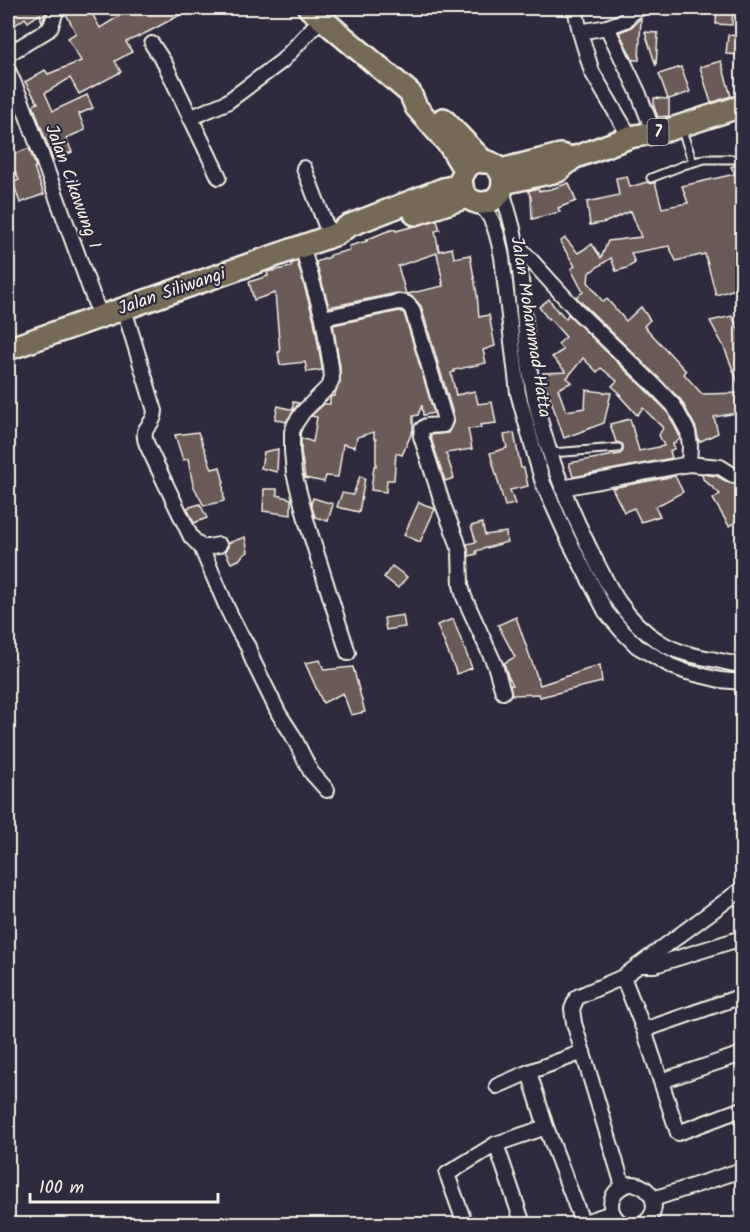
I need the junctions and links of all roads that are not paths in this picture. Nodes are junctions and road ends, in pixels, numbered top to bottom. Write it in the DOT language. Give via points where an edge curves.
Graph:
graph roads {
  1 [pos="57,8"];
  2 [pos="575,8"];
  3 [pos="640,8"];
  4 [pos="315,13"];
  5 [pos="607,27"];
  6 [pos="580,32"];
  7 [pos="152,44"];
  8 [pos="8,54"];
  9 [pos="8,70"];
  10 [pos="410,93"];
  11 [pos="742,106"];
  12 [pos="190,118"];
  13 [pos="680,126"];
  14 [pos="654,133"];
  15 [pos="630,137"];
  16 [pos="742,159"];
  17 [pos="693,162"];
  18 [pos="304,168"];
  19 [pos="497,176"];
  20 [pos="219,177"];
  21 [pos="651,178"];
  22 [pos="468,189"];
  23 [pos="333,235"];
  24 [pos="517,245"];
  25 [pos="302,246"];
  26 [pos="124,309"];
  27 [pos="100,316"];
  28 [pos="323,318"];
  29 [pos="8,349"];
  30 [pos="618,448"];
  31 [pos="551,453"];
  32 [pos="535,455"];
  33 [pos="689,464"];
  34 [pos="734,475"];
  35 [pos="562,488"];
  36 [pos="219,545"];
  37 [pos="201,547"];
  38 [pos="348,653"];
  39 [pos="742,665"];
  40 [pos="742,682"];
  41 [pos="503,692"];
  42 [pos="327,790"];
  43 [pos="742,889"];
  44 [pos="742,938"];
  45 [pos="639,965"];
  46 [pos="623,977"];
  47 [pos="742,996"];
  48 [pos="644,1030"];
  49 [pos="583,1052"];
  50 [pos="742,1054"];
  51 [pos="529,1072"];
  52 [pos="661,1081"];
  53 [pos="497,1086"];
  54 [pos="742,1109"];
  55 [pos="546,1127"];
  56 [pos="496,1144"];
  57 [pos="742,1170"];
  58 [pos="623,1186"];
  59 [pos="653,1199"];
  60 [pos="612,1213"];
  61 [pos="465,1224"];
  62 [pos="523,1224"];
  63 [pos="581,1224"];
  64 [pos="622,1224"];
  65 [pos="643,1224"];
  1 -- 8 [label="street" via="48,30"];
  2 -- 6 [label="street"];
  3 -- 5 [label="street" via="626,20"];
  4 -- 10 [label="main road"];
  4 -- 12 [label="street" via="282,61 227,102"];
  5 -- 6 [label="street"];
  5 -- 14 [label="street"];
  6 -- 15 [label="street" via="592,72"];
  7 -- 12 [label="street"];
  9 -- 27 [label="street, Jalan Cikawung I"];
  10 -- 19 [label="main road" via="425,99"];
  10 -- 22 [label="main road" via="416,107 450,146"];
  11 -- 13 [label="main road, 7"];
  12 -- 20 [label="street"];
  13 -- 14 [label="main road, 7"];
  13 -- 17 [label="lane"];
  14 -- 15 [label="main road, 7"];
  15 -- 19 [label="main road, 7" via="573,158 558,171"];
  16 -- 17 [label="lane"];
  17 -- 21 [label="lane"];
  18 -- 23 [label="street"];
  19 -- 22 [label="main road" via="491,201"];
  19 -- 22 [label="main road" via="473,164"];
  19 -- 24 [label="street, Jalan Mohammad Hatta"];
  22 -- 23 [label="main road, Jalan Siliwangi" via="443,189"];
  22 -- 32 [label="street, Jalan Mohammad Hatta" via="484,208 497,235 518,393"];
  23 -- 25 [label="main road, Jalan Siliwangi"];
  24 -- 31 [label="street, Jalan Mohammad Hatta" via="531,377"];
  24 -- 33 [label="street" via="579,313 674,406 688,432"];
  25 -- 26 [label="main road, Jalan Siliwangi"];
  25 -- 28 [label="street"];
  26 -- 27 [label="main road, Jalan Siliwangi"];
  26 -- 37 [label="street" via="154,411 144,437 191,537"];
  27 -- 29 [label="main road, Jalan Siliwangi"];
  28 -- 38 [label="street" via="332,379 295,424 292,451 302,503"];
  28 -- 41 [label="street" via="399,302 412,309 445,420 443,425 426,426 421,436 460,552 464,597"];
  30 -- 31 [label="lane"];
  31 -- 32 [label="street"];
  31 -- 35 [label="street, Jalan Mohammad Hatta"];
  32 -- 40 [label="street, Jalan Mohammad Hatta" via="594,591 622,631 637,646 672,666"];
  33 -- 34 [label="street" via="720,467"];
  33 -- 35 [label="street"];
  35 -- 39 [label="street, Jalan Mohammad Hatta" via="610,590 642,628 681,653"];
  36 -- 37 [label="street"];
  37 -- 42 [label="street" via="279,714 311,772"];
  43 -- 45 [label="street"];
  44 -- 45 [label="street" via="655,965"];
  45 -- 46 [label="street"];
  46 -- 48 [label="street"];
  46 -- 49 [label="street" via="578,997 572,1008"];
  47 -- 48 [label="street"];
  48 -- 52 [label="street"];
  49 -- 51 [label="street"];
  49 -- 58 [label="street"];
  50 -- 52 [label="street"];
  51 -- 53 [label="street"];
  51 -- 55 [label="street"];
  52 -- 54 [label="street" via="678,1132"];
  55 -- 56 [label="street"];
  55 -- 63 [label="street"];
  56 -- 61 [label="street" via="447,1174"];
  56 -- 62 [label="street"];
  57 -- 59 [label="street"];
  58 -- 59 [label="street" via="640,1186"];
  58 -- 60 [label="street" via="611,1200"];
  59 -- 65 [label="street" via="654,1211"];
  60 -- 63 [label="street"];
  60 -- 64 [label="street"];
}
